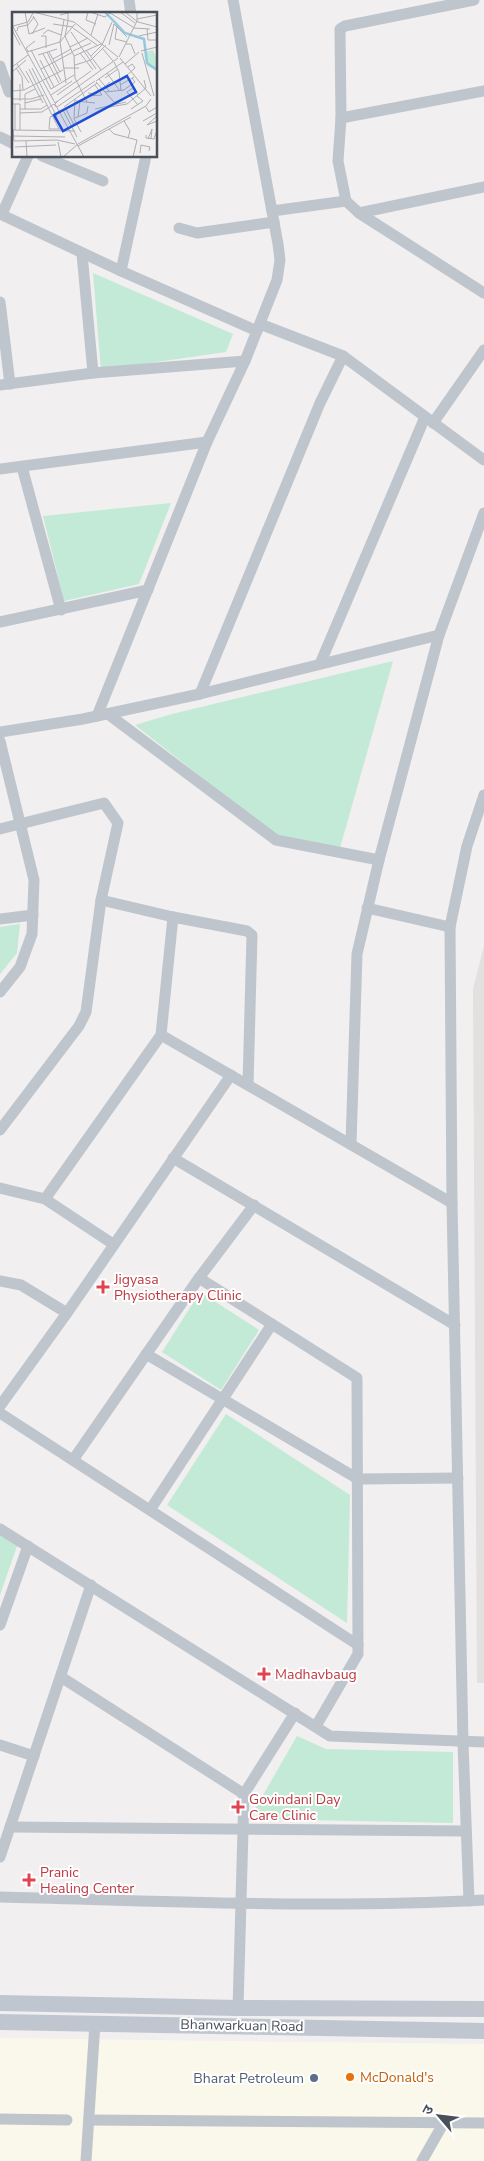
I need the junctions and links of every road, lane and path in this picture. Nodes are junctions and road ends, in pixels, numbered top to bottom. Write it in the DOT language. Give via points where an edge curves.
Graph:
graph roads {
  1 [pos="233,0"];
  2 [pos="474,0"];
  3 [pos="0,66"];
  4 [pos="484,91"];
  5 [pos="9,92"];
  6 [pos="341,118"];
  7 [pos="0,137"];
  8 [pos="12,143"];
  9 [pos="27,158"];
  10 [pos="47,158"];
  11 [pos="146,158"];
  12 [pos="103,181"];
  13 [pos="484,187"];
  14 [pos="346,200"];
  15 [pos="359,213"];
  16 [pos="1,214"];
  17 [pos="273,217"];
  18 [pos="179,228"];
  19 [pos="82,254"];
  20 [pos="121,271"];
  21 [pos="484,282"];
  22 [pos="471,286"];
  23 [pos="484,293"];
  24 [pos="0,304"];
  25 [pos="259,327"];
  26 [pos="484,350"];
  27 [pos="343,356"];
  28 [pos="245,361"];
  29 [pos="93,373"];
  30 [pos="5,384"];
  31 [pos="429,420"];
  32 [pos="207,442"];
  33 [pos="484,460"];
  34 [pos="22,467"];
  35 [pos="0,470"];
  36 [pos="484,513"];
  37 [pos="148,590"];
  38 [pos="60,610"];
  39 [pos="0,622"];
  40 [pos="440,635"];
  41 [pos="320,664"];
  42 [pos="200,694"];
  43 [pos="102,715"];
  44 [pos="0,732"];
  45 [pos="0,741"];
  46 [pos="484,795"];
  47 [pos="21,825"];
  48 [pos="0,829"];
  49 [pos="379,860"];
  50 [pos="100,900"];
  51 [pos="367,908"];
  52 [pos="33,915"];
  53 [pos="173,917"];
  54 [pos="0,920"];
  55 [pos="450,926"];
  56 [pos="0,992"];
  57 [pos="161,1035"];
  58 [pos="230,1075"];
  59 [pos="248,1085"];
  60 [pos="0,1130"];
  61 [pos="351,1144"];
  62 [pos="173,1158"];
  63 [pos="0,1188"];
  64 [pos="45,1199"];
  65 [pos="452,1203"];
  66 [pos="254,1206"];
  67 [pos="113,1244"];
  68 [pos="199,1278"];
  69 [pos="0,1281"];
  70 [pos="67,1312"];
  71 [pos="272,1324"];
  72 [pos="455,1325"];
  73 [pos="146,1354"];
  74 [pos="222,1399"];
  75 [pos="0,1406"];
  76 [pos="0,1413"];
  77 [pos="73,1460"];
  78 [pos="458,1478"];
  79 [pos="358,1479"];
  80 [pos="150,1510"];
  81 [pos="0,1529"];
  82 [pos="28,1546"];
  83 [pos="92,1586"];
  84 [pos="0,1625"];
  85 [pos="358,1645"];
  86 [pos="61,1677"];
  87 [pos="295,1713"];
  88 [pos="316,1726"];
  89 [pos="484,1742"];
  90 [pos="462,1743"];
  91 [pos="0,1745"];
  92 [pos="34,1756"];
  93 [pos="244,1794"];
  94 [pos="10,1828"];
  95 [pos="244,1829"];
  96 [pos="465,1831"];
  97 [pos="0,1857"];
  98 [pos="0,1897"];
  99 [pos="484,1900"];
  100 [pos="469,1901"];
  101 [pos="242,1905"];
  102 [pos="0,2002"];
  103 [pos="238,2008"];
  104 [pos="484,2009"];
  105 [pos="0,2022"];
  106 [pos="95,2023"];
  107 [pos="484,2031"];
  108 [pos="0,2119"];
  109 [pos="67,2120"];
  110 [pos="89,2120"];
  111 [pos="484,2123"];
  112 [pos="443,2124"];
  113 [pos="86,2161"];
  114 [pos="422,2161"];
  1 -- 17 [label="street"];
  2 -- 6 [label="street" via="340,29"];
  3 -- 5 [label="street"];
  4 -- 6 [label="street"];
  6 -- 14 [label="street" via="338,161"];
  7 -- 8 [label="street"];
  9 -- 16 [label="street"];
  10 -- 12 [label="street"];
  11 -- 20 [label="street"];
  13 -- 15 [label="street"];
  14 -- 15 [label="street"];
  14 -- 17 [label="street"];
  15 -- 22 [label="street"];
  16 -- 19 [label="street"];
  17 -- 18 [label="street" via="197,233"];
  17 -- 25 [label="street" via="280,260 278,280"];
  19 -- 20 [label="street"];
  19 -- 29 [label="street"];
  20 -- 25 [label="street"];
  21 -- 22 [label="street"];
  22 -- 23 [label="street"];
  24 -- 30 [label="street"];
  25 -- 27 [label="street"];
  25 -- 28 [label="street"];
  26 -- 31 [label="street"];
  27 -- 31 [label="street"];
  27 -- 42 [label="street" via="320,403"];
  28 -- 29 [label="street"];
  28 -- 32 [label="street"];
  29 -- 30 [label="street"];
  31 -- 33 [label="street"];
  31 -- 41 [label="street"];
  32 -- 34 [label="street"];
  32 -- 37 [label="street"];
  34 -- 35 [label="street"];
  34 -- 38 [label="street"];
  36 -- 40 [label="street"];
  37 -- 38 [label="street"];
  37 -- 43 [label="street"];
  38 -- 39 [label="street"];
  40 -- 41 [label="street"];
  40 -- 49 [label="street"];
  41 -- 42 [label="street"];
  42 -- 43 [label="street"];
  43 -- 44 [label="street"];
  43 -- 49 [label="street" via="276,840"];
  45 -- 47 [label="street"];
  46 -- 55 [label="street" via="467,846"];
  47 -- 48 [label="street"];
  47 -- 50 [label="street" via="104,803 118,823"];
  47 -- 52 [label="street" via="34,880"];
  49 -- 51 [label="street"];
  50 -- 53 [label="street"];
  50 -- 60 [label="street" via="86,1012 79,1026"];
  51 -- 55 [label="street"];
  51 -- 61 [label="street" via="357,954"];
  52 -- 54 [label="street"];
  52 -- 56 [label="street" via="32,934 20,967"];
  53 -- 57 [label="street"];
  53 -- 59 [label="street" via="248,931 252,935"];
  55 -- 65 [label="street"];
  57 -- 58 [label="street"];
  57 -- 64 [label="street"];
  58 -- 59 [label="street"];
  58 -- 62 [label="street"];
  59 -- 61 [label="street"];
  61 -- 65 [label="street"];
  62 -- 66 [label="street"];
  62 -- 67 [label="street"];
  63 -- 64 [label="street"];
  64 -- 67 [label="street"];
  65 -- 72 [label="street"];
  66 -- 68 [label="street"];
  66 -- 72 [label="street"];
  67 -- 70 [label="street"];
  68 -- 71 [label="street"];
  68 -- 73 [label="street"];
  69 -- 70 [label="street" via="22,1285"];
  70 -- 75 [label="street"];
  71 -- 74 [label="street"];
  71 -- 79 [label="street" via="357,1378"];
  72 -- 78 [label="street"];
  73 -- 74 [label="street"];
  73 -- 77 [label="street"];
  74 -- 79 [label="street"];
  74 -- 80 [label="street"];
  76 -- 77 [label="street"];
  77 -- 80 [label="street"];
  78 -- 79 [label="street"];
  78 -- 90 [label="street"];
  79 -- 85 [label="street"];
  80 -- 85 [label="street"];
  81 -- 82 [label="street"];
  82 -- 83 [label="street"];
  82 -- 84 [label="street"];
  83 -- 86 [label="street"];
  83 -- 87 [label="street"];
  85 -- 88 [label="street" via="358,1654"];
  86 -- 92 [label="street"];
  86 -- 93 [label="street"];
  87 -- 88 [label="street"];
  87 -- 93 [label="street"];
  88 -- 90 [label="street" via="330,1736"];
  89 -- 90 [label="street"];
  90 -- 96 [label="street"];
  91 -- 92 [label="street"];
  92 -- 94 [label="street"];
  93 -- 95 [label="street"];
  94 -- 95 [label="street"];
  94 -- 97 [label="street"];
  95 -- 96 [label="street"];
  95 -- 101 [label="street"];
  96 -- 100 [label="street"];
  98 -- 101 [label="street"];
  99 -- 100 [label="street"];
  100 -- 101 [label="street"];
  101 -- 103 [label="street"];
  102 -- 103 [label="main road, Bhanwarkuan Road"];
  103 -- 104 [label="main road, Bhanwarkuan Road"];
  105 -- 106 [label="main road, Bhanwarkuan Road"];
  106 -- 107 [label="main road, Bhanwarkuan Road"];
  106 -- 110 [label="street"];
  108 -- 109 [label="street"];
  110 -- 112 [label="street"];
  110 -- 113 [label="street"];
  111 -- 112 [label="street"];
  112 -- 114 [label="street"];
}
